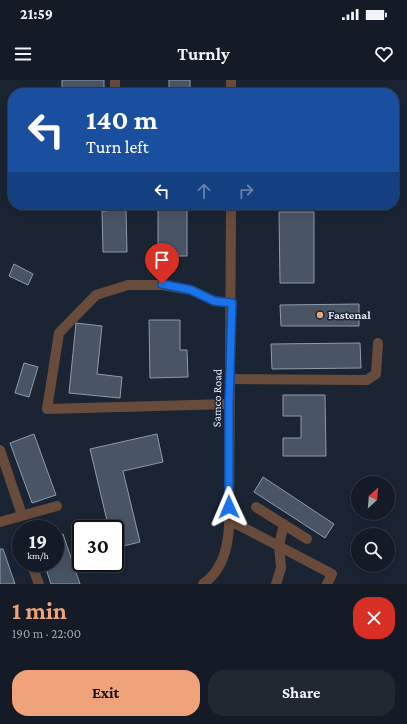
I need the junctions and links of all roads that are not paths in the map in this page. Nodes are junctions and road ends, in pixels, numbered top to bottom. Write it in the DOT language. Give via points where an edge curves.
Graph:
graph roads {
  1 [pos="231,210"];
  2 [pos="232,303"];
  3 [pos="378,343"];
  4 [pos="230,378"];
  5 [pos="229,404"];
  6 [pos="0,450"];
  7 [pos="57,506"];
  8 [pos="256,507"];
  9 [pos="22,516"];
  10 [pos="229,520"];
  11 [pos="0,522"];
  12 [pos="284,524"];
  13 [pos="307,539"];
  14 [pos="279,545"];
  15 [pos="35,572"];
  16 [pos="39,584"];
  17 [pos="203,584"];
  18 [pos="276,584"];
  19 [pos="327,584"];
  1 -- 2 [label="street, Samco Road"];
  2 -- 4 [label="street, Samco Road"];
  2 -- 5 [label="street" via="214,301 191,290 162,284 128,285 96,295 59,333 47,408"];
  3 -- 4 [label="street" via="376,374 367,380"];
  4 -- 5 [label="street, Samco Road"];
  5 -- 10 [label="street, Samco Road"];
  6 -- 9 [label="street"];
  7 -- 9 [label="street"];
  8 -- 12 [label="street"];
  9 -- 11 [label="street"];
  10 -- 14 [label="street"];
  10 -- 17 [label="street, Samco Road" via="228,545 224,555 214,574"];
  12 -- 13 [label="street"];
  12 -- 14 [label="street"];
  14 -- 18 [label="street" via="281,568"];
  14 -- 19 [label="street" via="332,574"];
  15 -- 16 [label="street"];
}
